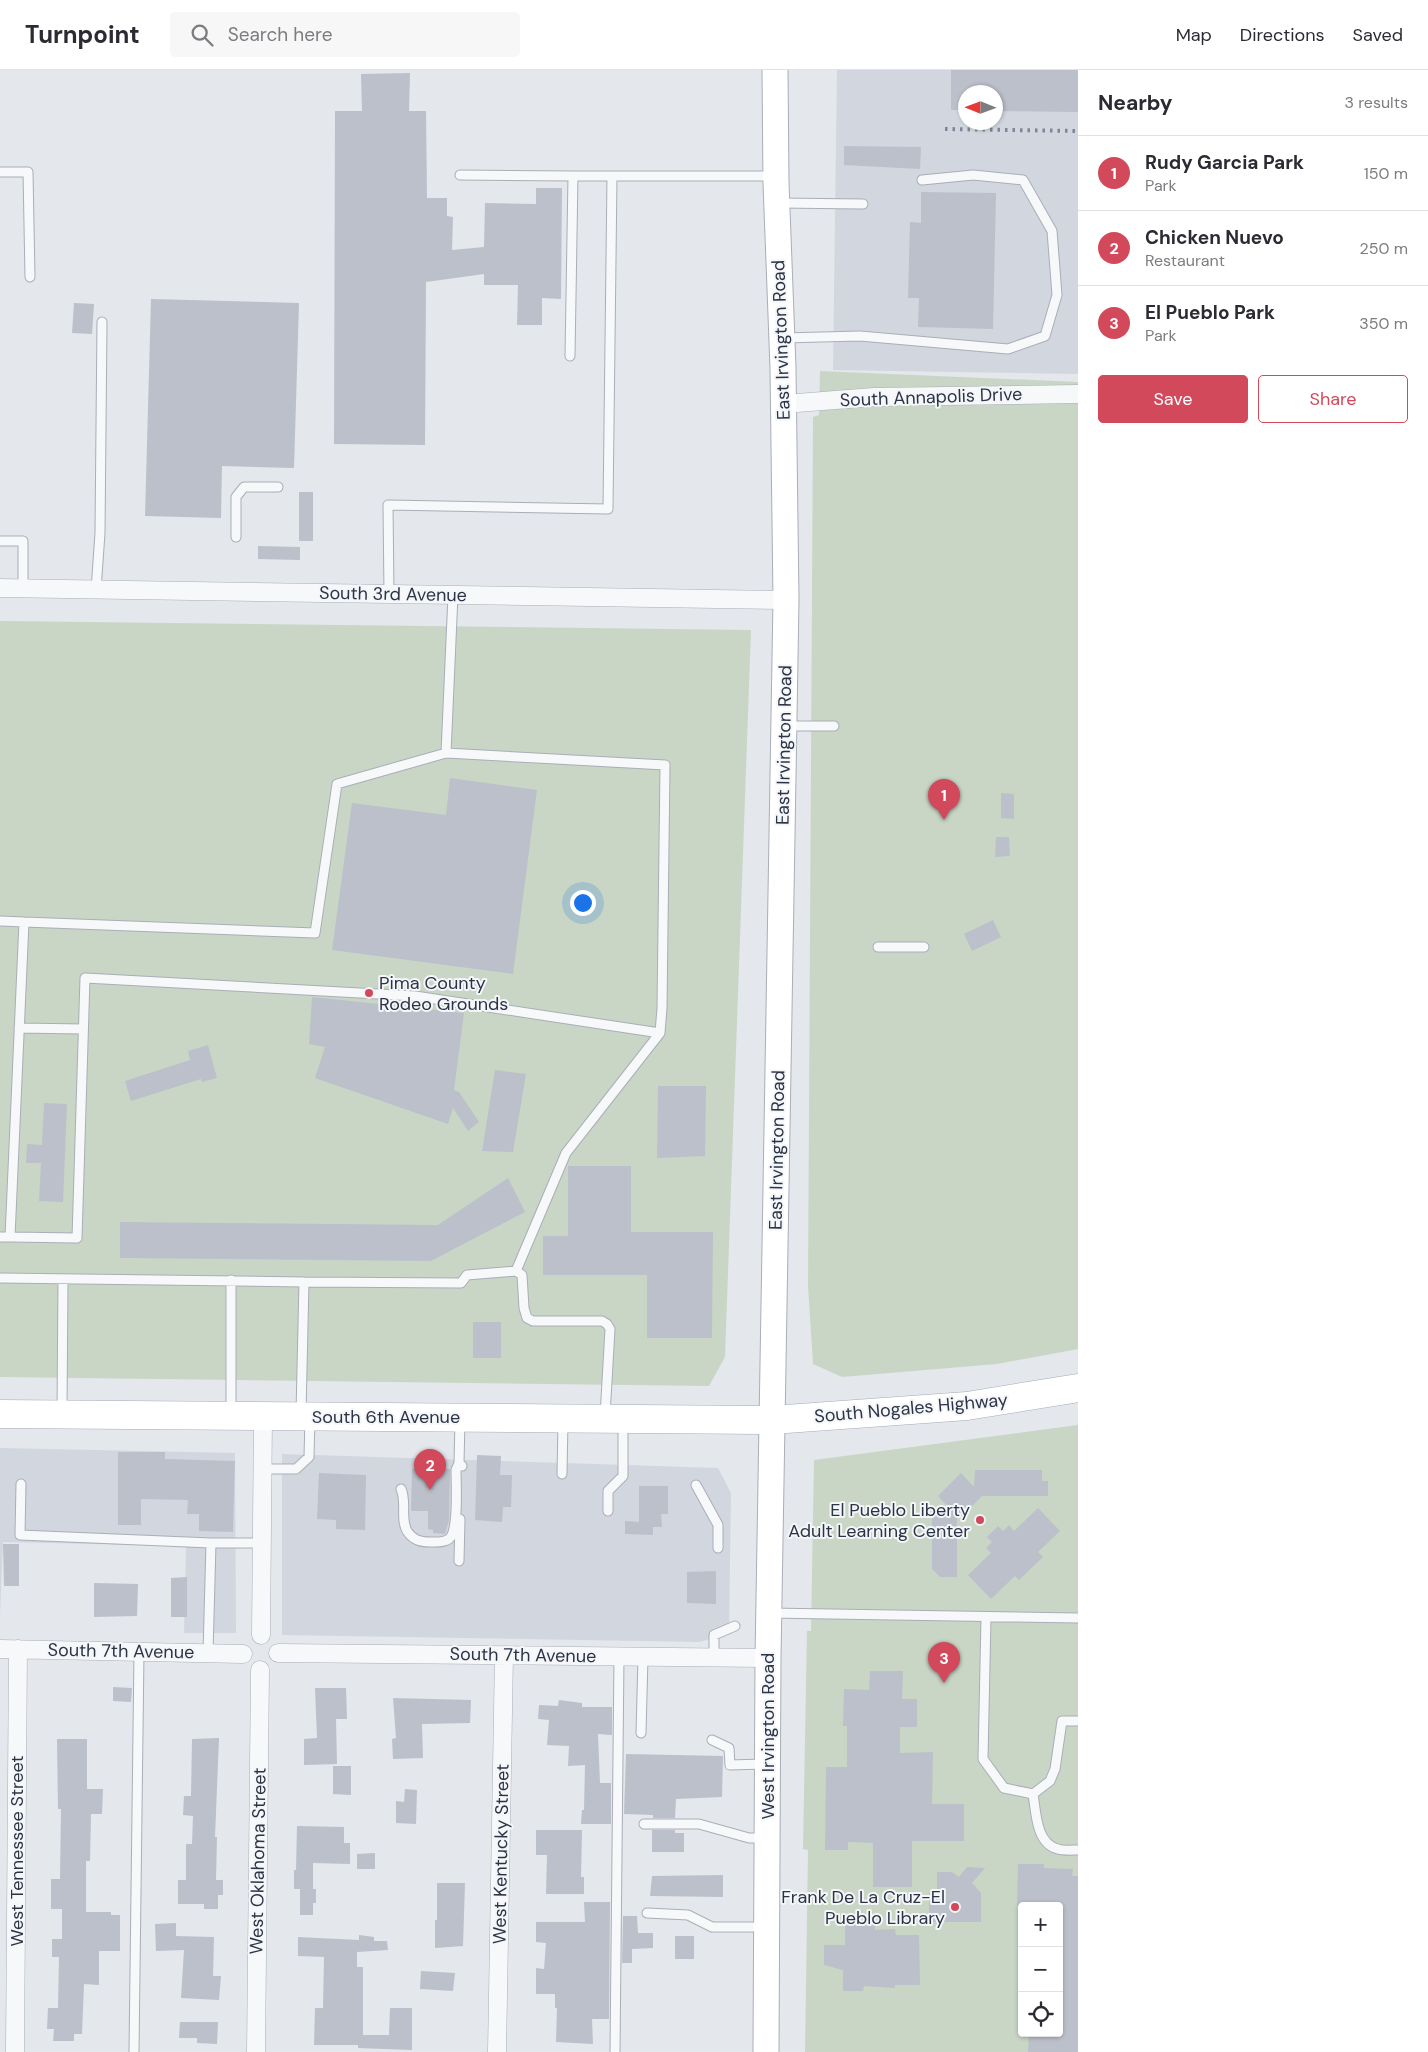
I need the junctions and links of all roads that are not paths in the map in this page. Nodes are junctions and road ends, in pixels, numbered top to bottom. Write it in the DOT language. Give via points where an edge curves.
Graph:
graph roads {
  1 [pos="775,70"];
  2 [pos="0,172"];
  3 [pos="460,175"];
  4 [pos="573,176"];
  5 [pos="612,176"];
  6 [pos="776,176"];
  7 [pos="922,180"];
  8 [pos="777,203"];
  9 [pos="863,204"];
  10 [pos="30,277"];
  11 [pos="102,322"];
  12 [pos="782,338"];
  13 [pos="570,356"];
  14 [pos="1078,394"];
  15 [pos="784,404"];
  16 [pos="278,487"];
  17 [pos="236,537"];
  18 [pos="0,541"];
  19 [pos="0,588"];
  20 [pos="23,588"];
  21 [pos="96,590"];
  22 [pos="389,594"];
  23 [pos="453,595"];
  24 [pos="786,600"];
  25 [pos="784,726"];
  26 [pos="834,726"];
  27 [pos="446,753"];
  28 [pos="0,921"];
  29 [pos="24,922"];
  30 [pos="878,947"];
  31 [pos="924,947"];
  32 [pos="19,1028"];
  33 [pos="82,1029"];
  34 [pos="660,1033"];
  35 [pos="0,1237"];
  36 [pos="10,1237"];
  37 [pos="516,1271"];
  38 [pos="0,1278"];
  39 [pos="63,1279"];
  40 [pos="231,1280"];
  41 [pos="304,1282"];
  42 [pos="1078,1388"];
  43 [pos="0,1414"];
  44 [pos="62,1414"];
  45 [pos="231,1416"];
  46 [pos="263,1416"];
  47 [pos="306,1417"];
  48 [pos="460,1417"];
  49 [pos="563,1418"];
  50 [pos="614,1419"];
  51 [pos="772,1420"];
  52 [pos="459,1463"];
  53 [pos="263,1470"];
  54 [pos="562,1474"];
  55 [pos="21,1484"];
  56 [pos="696,1485"];
  57 [pos="401,1489"];
  58 [pos="608,1511"];
  59 [pos="211,1543"];
  60 [pos="262,1543"];
  61 [pos="718,1548"];
  62 [pos="459,1561"];
  63 [pos="769,1613"];
  64 [pos="986,1617"];
  65 [pos="1078,1618"];
  66 [pos="735,1626"];
  67 [pos="261,1635"];
  68 [pos="0,1649"];
  69 [pos="18,1649"];
  70 [pos="139,1652"];
  71 [pos="278,1652"];
  72 [pos="208,1653"];
  73 [pos="243,1654"];
  74 [pos="504,1655"];
  75 [pos="618,1656"];
  76 [pos="643,1657"];
  77 [pos="714,1657"];
  78 [pos="768,1658"];
  79 [pos="260,1670"];
  80 [pos="1078,1721"];
  81 [pos="641,1733"];
  82 [pos="712,1740"];
  83 [pos="767,1764"];
  84 [pos="1033,1794"];
  85 [pos="644,1824"];
  86 [pos="767,1838"];
  87 [pos="1078,1850"];
  88 [pos="647,1913"];
  89 [pos="767,1927"];
  90 [pos="15,2052"];
  91 [pos="134,2052"];
  92 [pos="256,2052"];
  93 [pos="497,2052"];
  94 [pos="615,2052"];
  95 [pos="766,2052"];
  1 -- 6 [label="main road, East Irvington Road"];
  2 -- 10 [label="lane" via="28,172"];
  3 -- 4 [label="lane"];
  4 -- 5 [label="lane"];
  4 -- 13 [label="lane"];
  5 -- 6 [label="lane"];
  5 -- 22 [label="lane" via="608,509 388,505"];
  6 -- 8 [label="main road, East Irvington Road"];
  7 -- 12 [label="lane" via="973,175 1023,180 1052,231 1057,294 1045,336 1008,349 860,336"];
  8 -- 9 [label="lane"];
  8 -- 12 [label="main road, East Irvington Road"];
  11 -- 21 [label="lane" via="100,532"];
  12 -- 15 [label="main road, East Irvington Road"];
  14 -- 15 [label="street, South Annapolis Drive" via="874,396"];
  15 -- 24 [label="main road, East Irvington Road"];
  16 -- 17 [label="lane" via="244,487 236,498"];
  18 -- 20 [label="lane" via="23,541"];
  19 -- 20 [label="street, South 3rd Avenue"];
  20 -- 21 [label="street, South 3rd Avenue"];
  21 -- 22 [label="street, South 3rd Avenue"];
  22 -- 23 [label="street, South 3rd Avenue"];
  23 -- 24 [label="street, South 3rd Avenue"];
  23 -- 27 [label="lane"];
  24 -- 25 [label="main road, East Irvington Road"];
  25 -- 26 [label="lane"];
  25 -- 51 [label="main road, East Irvington Road"];
  27 -- 29 [label="lane" via="337,784 315,933"];
  27 -- 34 [label="lane" via="665,765"];
  28 -- 29 [label="lane"];
  29 -- 32 [label="lane"];
  30 -- 31 [label="lane"];
  32 -- 33 [label="lane"];
  32 -- 36 [label="lane"];
  33 -- 34 [label="lane" via="84,978 415,996"];
  33 -- 36 [label="lane" via="77,1238"];
  34 -- 37 [label="lane" via="566,1153"];
  35 -- 36 [label="lane"];
  37 -- 41 [label="lane" via="467,1275 461,1282"];
  37 -- 50 [label="lane" via="522,1275 527,1318 533,1321 602,1321 608,1324"];
  38 -- 39 [label="lane"];
  39 -- 40 [label="lane"];
  39 -- 44 [label="lane"];
  40 -- 41 [label="lane"];
  40 -- 45 [label="lane"];
  41 -- 47 [label="lane"];
  42 -- 51 [label="main road, South Nogales Highway" via="967,1406"];
  43 -- 44 [label="main road, South 6th Avenue"];
  44 -- 45 [label="main road, South 6th Avenue"];
  45 -- 46 [label="main road, South 6th Avenue"];
  46 -- 47 [label="main road, South 6th Avenue"];
  46 -- 53 [label="street"];
  47 -- 48 [label="main road, South 6th Avenue"];
  47 -- 53 [label="lane" via="309,1457 296,1469"];
  48 -- 49 [label="main road, South 6th Avenue"];
  48 -- 52 [label="lane"];
  49 -- 50 [label="main road, South 6th Avenue"];
  49 -- 54 [label="lane"];
  50 -- 51 [label="main road, South 6th Avenue"];
  50 -- 58 [label="lane" via="623,1476 608,1491"];
  51 -- 63 [label="main road, West Irvington Road"];
  52 -- 57 [label="lane" via="456,1470 455,1528 451,1538 442,1543 416,1540 408,1533 404,1524"];
  52 -- 62 [label="lane" via="462,1464"];
  53 -- 60 [label="street"];
  55 -- 59 [label="lane" via="20,1535"];
  56 -- 61 [label="lane" via="718,1525"];
  59 -- 60 [label="lane"];
  59 -- 72 [label="lane"];
  60 -- 67 [label="street"];
  63 -- 64 [label="lane"];
  63 -- 78 [label="main road, West Irvington Road"];
  64 -- 65 [label="lane"];
  64 -- 84 [label="lane" via="983,1759 1004,1788"];
  66 -- 77 [label="lane" via="714,1635"];
  67 -- 71 [label="street" via="273,1640"];
  67 -- 73 [label="street" via="248,1640"];
  68 -- 69 [label="street, South 7th Avenue"];
  69 -- 70 [label="street, South 7th Avenue"];
  69 -- 90 [label="street, West Tennessee Street"];
  70 -- 72 [label="street, South 7th Avenue"];
  70 -- 91 [label="lane"];
  71 -- 74 [label="street, South 7th Avenue"];
  71 -- 79 [label="street" via="274,1663"];
  72 -- 73 [label="street, South 7th Avenue"];
  73 -- 79 [label="street" via="250,1667"];
  74 -- 75 [label="street, South 7th Avenue"];
  74 -- 93 [label="street, West Kentucky Street"];
  75 -- 76 [label="street, South 7th Avenue"];
  75 -- 94 [label="lane"];
  76 -- 77 [label="street, South 7th Avenue"];
  76 -- 81 [label="lane"];
  77 -- 78 [label="street, South 7th Avenue"];
  78 -- 83 [label="main road, West Irvington Road"];
  79 -- 92 [label="street, West Oklahoma Street"];
  80 -- 84 [label="lane" via="1062,1720 1055,1769 1050,1781"];
  82 -- 83 [label="lane" via="729,1748 730,1765"];
  83 -- 86 [label="main road, West Irvington Road"];
  84 -- 87 [label="lane" via="1037,1823 1044,1841 1057,1849"];
  85 -- 86 [label="lane" via="699,1824 749,1838"];
  86 -- 89 [label="main road, West Irvington Road"];
  88 -- 89 [label="lane" via="688,1915 712,1927"];
  89 -- 95 [label="main road, West Irvington Road"];
}
